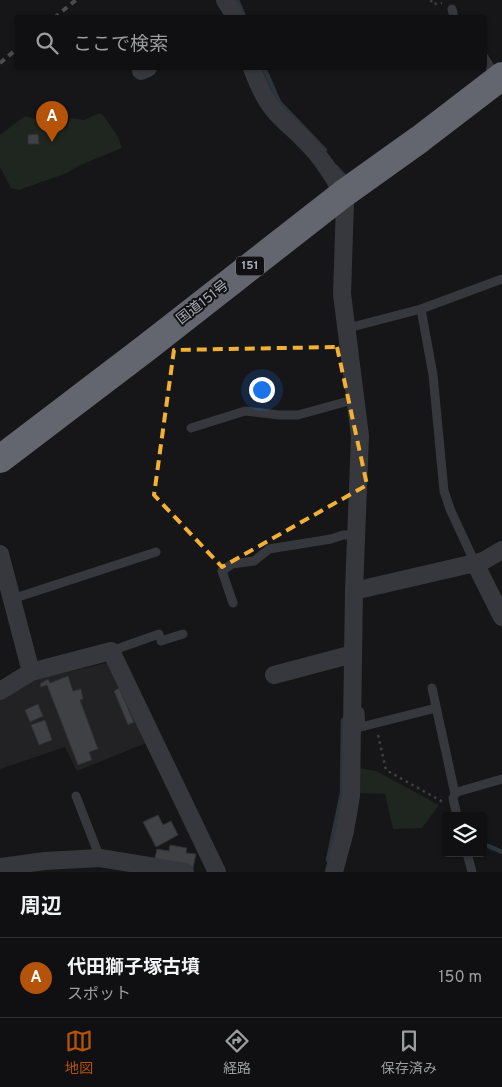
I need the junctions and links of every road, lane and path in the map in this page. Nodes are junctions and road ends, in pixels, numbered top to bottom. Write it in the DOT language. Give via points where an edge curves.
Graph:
graph roads {
  1 [pos="225,0"];
  2 [pos="234,15"];
  3 [pos="253,70"];
  4 [pos="497,76"];
  5 [pos="343,194"];
  6 [pos="502,280"];
  7 [pos="421,308"];
  8 [pos="345,328"];
  9 [pos="351,400"];
  10 [pos="191,428"];
  11 [pos="0,459"];
  12 [pos="350,535"];
  13 [pos="502,550"];
  14 [pos="156,552"];
  15 [pos="0,554"];
  16 [pos="475,563"];
  17 [pos="354,591"];
  18 [pos="12,599"];
  19 [pos="233,603"];
  20 [pos="502,617"];
  21 [pos="183,634"];
  22 [pos="110,651"];
  23 [pos="353,654"];
  24 [pos="31,672"];
  25 [pos="274,675"];
  26 [pos="352,686"];
  27 [pos="432,688"];
  28 [pos="0,691"];
  29 [pos="436,708"];
  30 [pos="376,723"];
  31 [pos="502,779"];
  32 [pos="455,794"];
  33 [pos="76,796"];
  34 [pos="456,812"];
  35 [pos="468,857"];
  36 [pos="100,858"];
  37 [pos="0,862"];
  38 [pos="22,863"];
  39 [pos="0,867"];
  40 [pos="185,872"];
  41 [pos="217,872"];
  42 [pos="334,872"];
  43 [pos="472,872"];
  1 -- 2 [label="street"];
  3 -- 5 [label="street" via="263,95 305,140"];
  4 -- 5 [label="highway, 国道151号 / 151" via="420,140"];
  5 -- 8 [label="street"];
  5 -- 11 [label="highway, 国道151号 / 151"];
  6 -- 7 [label="lane"];
  7 -- 8 [label="lane"];
  7 -- 16 [label="lane" via="433,375 444,491"];
  8 -- 9 [label="street"];
  9 -- 10 [label="lane" via="298,415 245,411"];
  9 -- 12 [label="street" via="360,436"];
  12 -- 17 [label="street"];
  12 -- 19 [label="lane" via="269,549 254,561 232,564 222,571"];
  13 -- 16 [label="street"];
  14 -- 18 [label="lane"];
  15 -- 18 [label="street"];
  16 -- 17 [label="street"];
  16 -- 20 [label="street"];
  17 -- 23 [label="street"];
  18 -- 24 [label="street"];
  21 -- 22 [label="lane" via="162,641 159,634"];
  22 -- 24 [label="street"];
  22 -- 41 [label="street"];
  23 -- 25 [label="street"];
  23 -- 26 [label="street"];
  24 -- 28 [label="street"];
  26 -- 30 [label="lane" via="357,688 361,727"];
  26 -- 42 [label="street" via="351,796"];
  27 -- 29 [label="lane"];
  29 -- 30 [label="lane"];
  29 -- 32 [label="lane"];
  30 -- 34 [label="path" via="386,770"];
  31 -- 32 [label="lane"];
  32 -- 34 [label="lane"];
  33 -- 36 [label="lane"];
  35 -- 43 [label="lane"];
  36 -- 38 [label="street"];
  36 -- 40 [label="street"];
  37 -- 38 [label="street" via="16,858"];
  38 -- 39 [label="street"];
}
